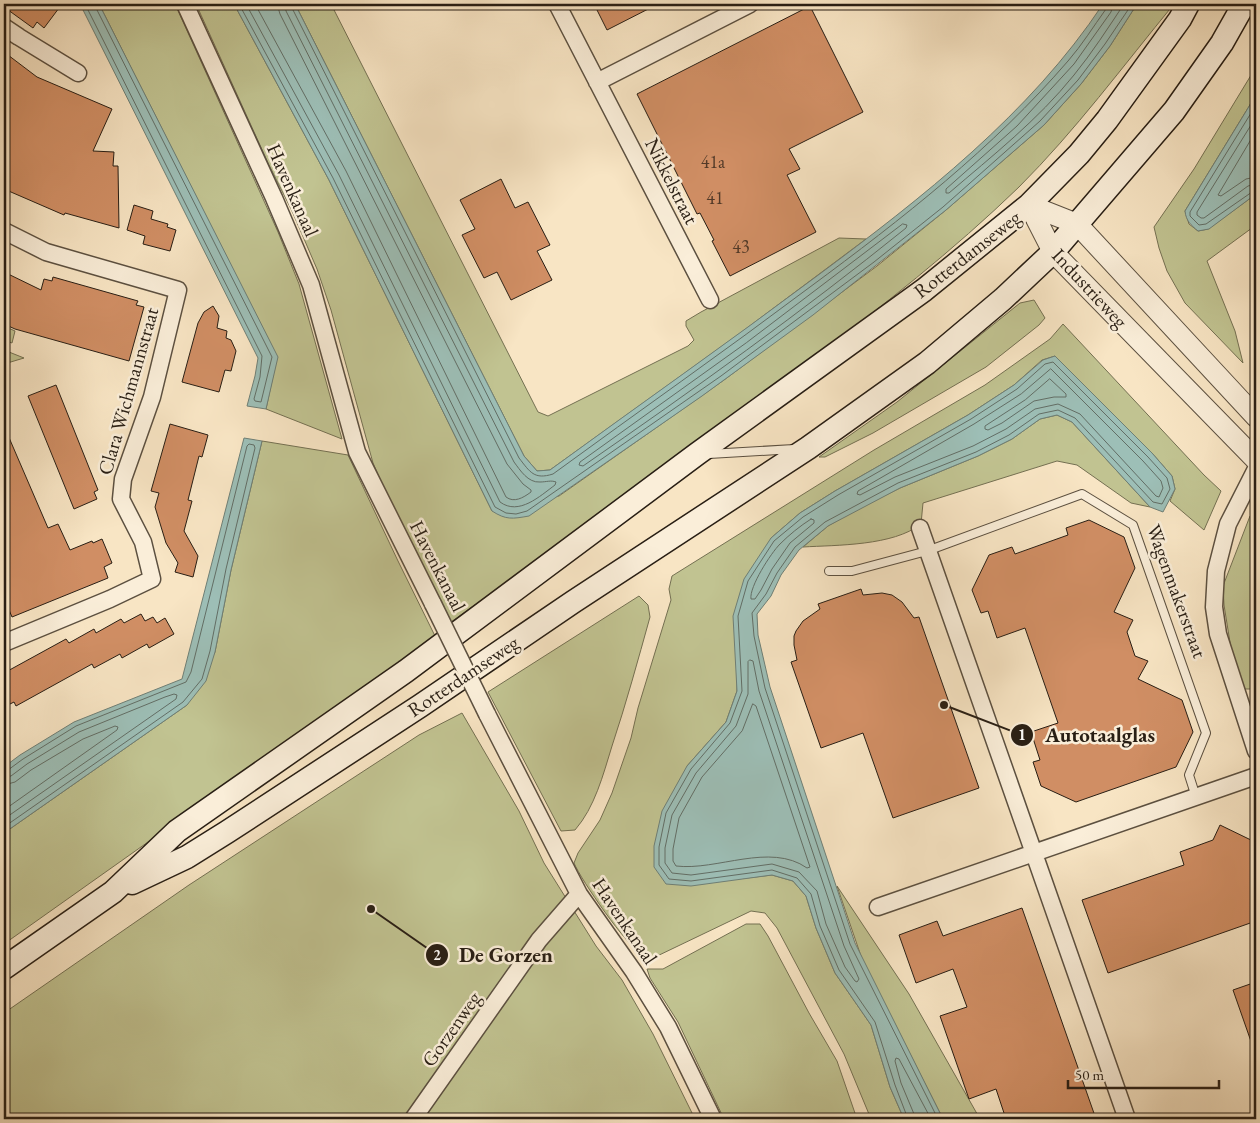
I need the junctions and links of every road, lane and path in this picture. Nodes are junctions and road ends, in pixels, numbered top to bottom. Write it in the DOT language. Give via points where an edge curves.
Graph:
graph roads {
  1 [pos="185,4"];
  2 [pos="557,4"];
  3 [pos="750,4"];
  4 [pos="1188,4"];
  5 [pos="1244,4"];
  6 [pos="4,27"];
  7 [pos="78,72"];
  8 [pos="597,82"];
  9 [pos="1030,205"];
  10 [pos="1077,224"];
  11 [pos="4,231"];
  12 [pos="1053,252"];
  13 [pos="710,300"];
  14 [pos="1256,417"];
  15 [pos="808,448"];
  16 [pos="697,454"];
  17 [pos="1256,460"];
  18 [pos="1256,469"];
  19 [pos="920,528"];
  20 [pos="927,551"];
  21 [pos="829,571"];
  22 [pos="4,643"];
  23 [pos="1249,707"];
  24 [pos="1256,750"];
  25 [pos="1256,776"];
  26 [pos="1196,798"];
  27 [pos="1033,853"];
  28 [pos="112,892"];
  29 [pos="579,894"];
  30 [pos="878,907"];
  31 [pos="4,968"];
  32 [pos="413,1119"];
  33 [pos="713,1119"];
  34 [pos="1127,1119"];
  1 -- 29 [label="street, Havenkanaal, bridge" via="311,285 357,452"];
  2 -- 8 [label="street, Nikkelstraat"];
  3 -- 8 [label="street"];
  4 -- 9 [label="main road, Rotterdamseweg" via="1107,120"];
  5 -- 10 [label="main road, Rotterdamseweg" via="1222,43 1174,111"];
  6 -- 7 [label="street"];
  8 -- 13 [label="street, Nikkelstraat"];
  9 -- 10 [label="street, Industrieweg"];
  9 -- 12 [label="street, Industrieweg"];
  9 -- 16 [label="main road, Rotterdamseweg" via="924,290"];
  10 -- 12 [label="main road, Rotterdamseweg"];
  10 -- 14 [label="street, Industrieweg"];
  11 -- 22 [label="street, Clara Wichmannstraat" via="46,252 178,290 152,397 123,479 120,499 143,542 152,579"];
  12 -- 15 [label="main road, Rotterdamseweg" via="927,363"];
  12 -- 17 [label="street, Industrieweg"];
  15 -- 16 [label="lane"];
  15 -- 28 [label="main road, Rotterdamseweg" via="219,837 187,857"];
  16 -- 28 [label="main road, Rotterdamseweg" via="406,671 177,831"];
  18 -- 23 [label="street" via="1228,524 1216,571 1214,607 1218,634"];
  19 -- 20 [label="street"];
  20 -- 21 [label="lane, Wagenmakerstraat" via="852,572"];
  20 -- 26 [label="lane, Wagenmakerstraat" via="1082,494 1133,525 1206,733 1189,775"];
  20 -- 27 [label="street"];
  23 -- 24 [label="street"];
  25 -- 26 [label="street"];
  26 -- 27 [label="street"];
  27 -- 30 [label="street"];
  27 -- 34 [label="street"];
  28 -- 31 [label="main road, Rotterdamseweg"];
  29 -- 32 [label="street, Gorzenweg" via="539,940"];
  29 -- 33 [label="street, Havenkanaal" via="668,1027"];
}
